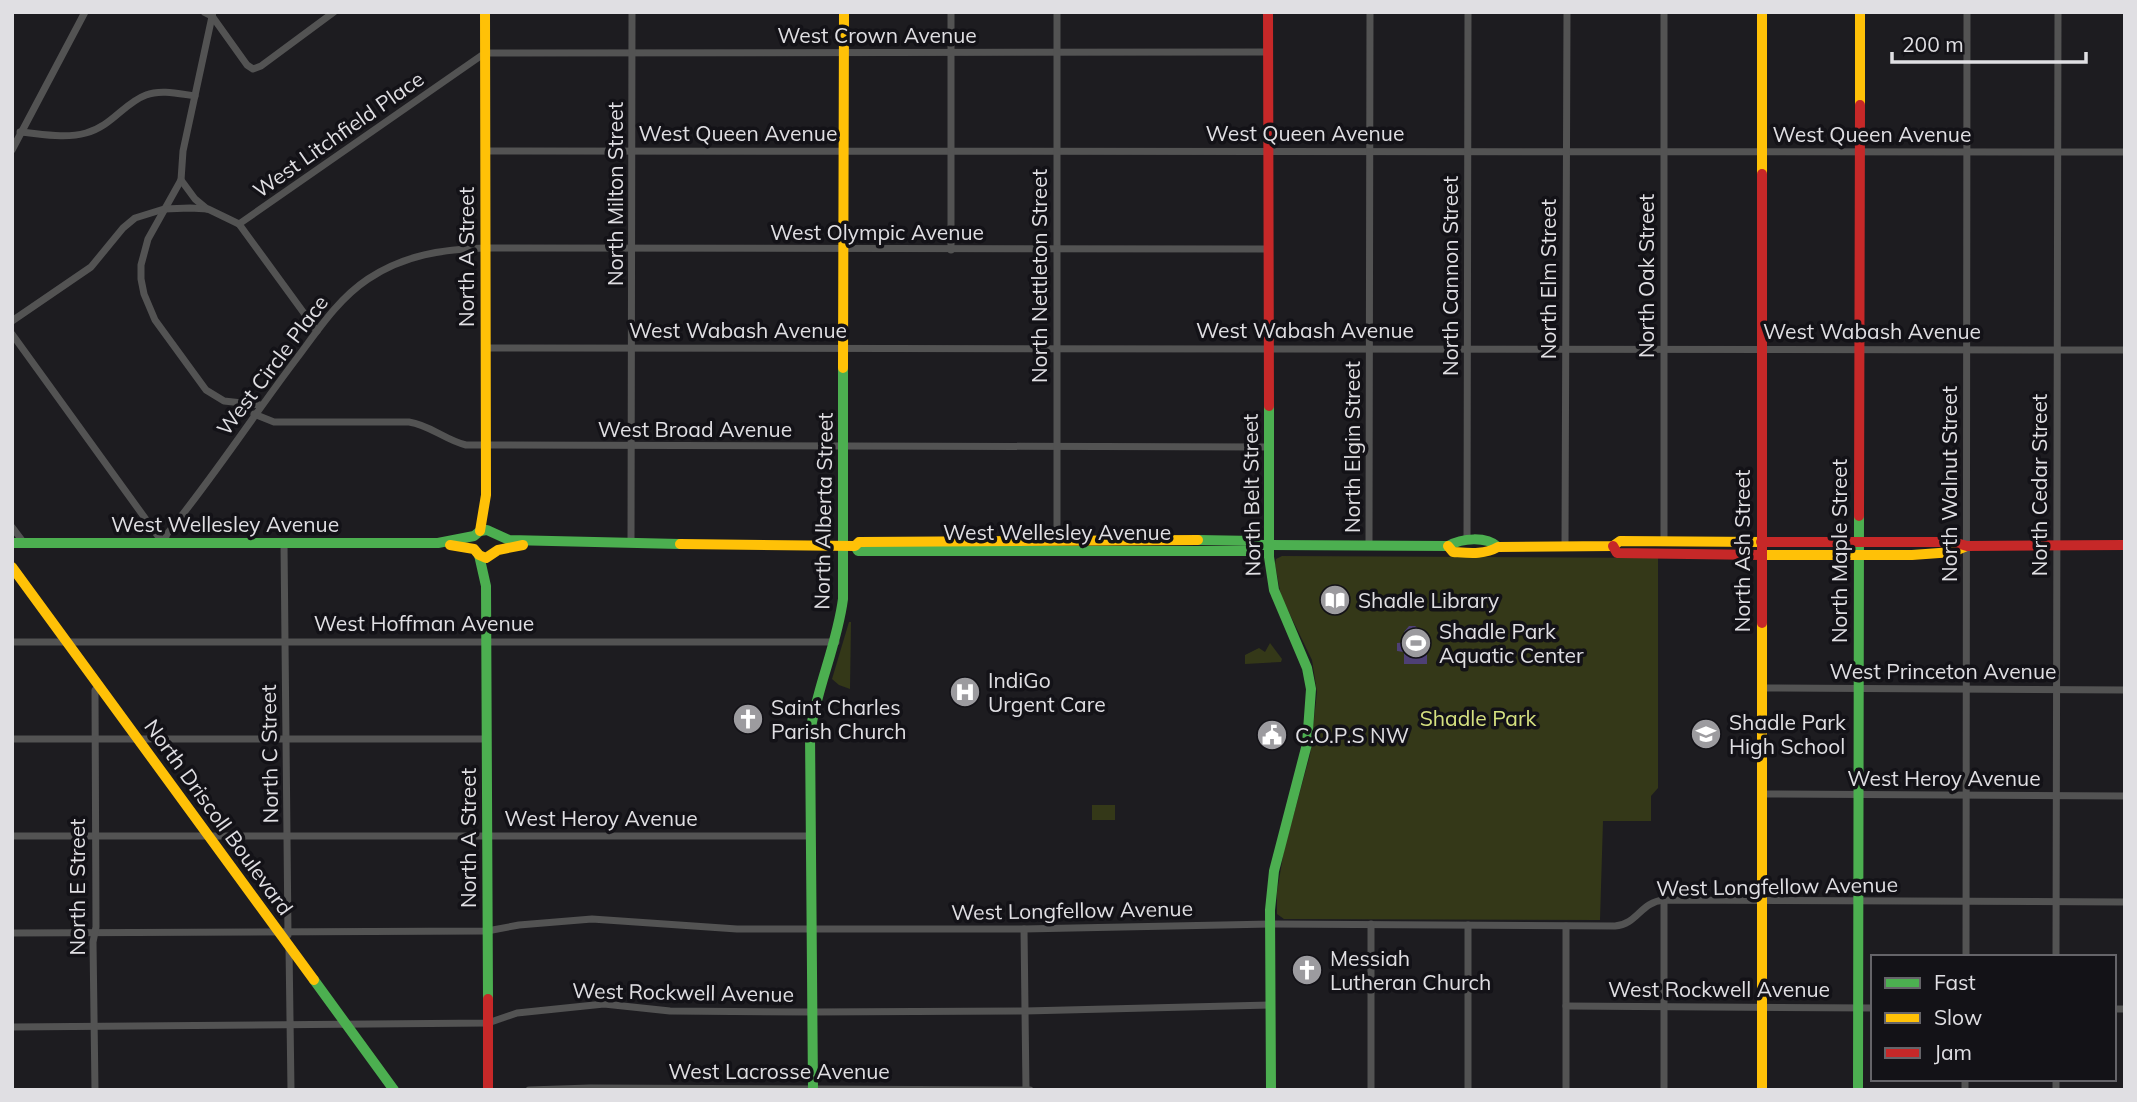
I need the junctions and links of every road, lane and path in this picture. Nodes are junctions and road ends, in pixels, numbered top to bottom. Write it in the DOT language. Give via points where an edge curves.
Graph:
graph roads {
  1 [pos="85,12"];
  2 [pos="334,12"];
  3 [pos="485,12"];
  4 [pos="632,12"];
  5 [pos="844,12"];
  6 [pos="951,12"];
  7 [pos="1057,12"];
  8 [pos="1268,12"];
  9 [pos="1370,12"];
  10 [pos="1468,12"];
  11 [pos="1567,12"];
  12 [pos="1664,12"];
  13 [pos="1762,12"];
  14 [pos="1860,12"];
  15 [pos="1967,12"];
  16 [pos="2058,12"];
  17 [pos="209,13"];
  18 [pos="632,52"];
  19 [pos="844,52"];
  20 [pos="951,52"];
  21 [pos="1269,52"];
  22 [pos="485,53"];
  23 [pos="1057,53"];
  24 [pos="195,96"];
  25 [pos="20,132"];
  26 [pos="12,150"];
  27 [pos="632,150"];
  28 [pos="844,150"];
  29 [pos="1370,150"];
  30 [pos="1467,150"];
  31 [pos="485,151"];
  32 [pos="951,151"];
  33 [pos="1268,151"];
  34 [pos="1567,151"];
  35 [pos="1664,151"];
  36 [pos="1057,152"];
  37 [pos="1762,152"];
  38 [pos="1859,152"];
  39 [pos="1966,152"];
  40 [pos="2125,152"];
  41 [pos="2058,153"];
  42 [pos="181,180"];
  43 [pos="164,209"];
  44 [pos="208,209"];
  45 [pos="239,224"];
  46 [pos="485,248"];
  47 [pos="633,249"];
  48 [pos="844,249"];
  49 [pos="1269,249"];
  50 [pos="951,250"];
  51 [pos="1057,250"];
  52 [pos="12,321"];
  53 [pos="317,331"];
  54 [pos="12,334"];
  55 [pos="1467,347"];
  56 [pos="485,348"];
  57 [pos="632,348"];
  58 [pos="844,348"];
  59 [pos="1057,348"];
  60 [pos="1269,348"];
  61 [pos="1370,348"];
  62 [pos="1565,348"];
  63 [pos="1664,348"];
  64 [pos="1762,348"];
  65 [pos="1967,348"];
  66 [pos="1859,349"];
  67 [pos="2057,349"];
  68 [pos="2125,350"];
  69 [pos="260,405"];
  70 [pos="254,414"];
  71 [pos="485,445"];
  72 [pos="631,446"];
  73 [pos="844,447"];
  74 [pos="1057,447"];
  75 [pos="1268,447"];
  76 [pos="486,501"];
  77 [pos="12,527"];
  78 [pos="477,534"];
  79 [pos="496,534"];
  80 [pos="1037,540"];
  81 [pos="1057,540"];
  82 [pos="1467,540"];
  83 [pos="981,541"];
  84 [pos="1664,541"];
  85 [pos="537,542"];
  86 [pos="1761,542"];
  87 [pos="12,543"];
  88 [pos="163,543"];
  89 [pos="438,543"];
  90 [pos="631,543"];
  91 [pos="1859,543"];
  92 [pos="24,544"];
  93 [pos="284,544"];
  94 [pos="1264,545"];
  95 [pos="2057,545"];
  96 [pos="2125,545"];
  97 [pos="849,546"];
  98 [pos="1370,546"];
  99 [pos="1448,546"];
  100 [pos="1564,546"];
  101 [pos="1967,546"];
  102 [pos="1497,547"];
  103 [pos="1615,550"];
  104 [pos="1006,551"];
  105 [pos="477,552"];
  106 [pos="496,553"];
  107 [pos="1761,555"];
  108 [pos="1859,555"];
  109 [pos="12,567"];
  110 [pos="486,586"];
  111 [pos="486,640"];
  112 [pos="285,641"];
  113 [pos="12,642"];
  114 [pos="67,642"];
  115 [pos="836,642"];
  116 [pos="99,687"];
  117 [pos="1762,688"];
  118 [pos="1858,689"];
  119 [pos="1966,689"];
  120 [pos="2057,690"];
  121 [pos="2125,690"];
  122 [pos="12,739"];
  123 [pos="94,739"];
  124 [pos="138,739"];
  125 [pos="285,739"];
  126 [pos="487,739"];
  127 [pos="1762,794"];
  128 [pos="1858,794"];
  129 [pos="1966,795"];
  130 [pos="2056,796"];
  131 [pos="2125,796"];
  132 [pos="287,835"];
  133 [pos="487,835"];
  134 [pos="12,836"];
  135 [pos="95,836"];
  136 [pos="209,836"];
  137 [pos="811,836"];
  138 [pos="1664,900"];
  139 [pos="1762,901"];
  140 [pos="1858,901"];
  141 [pos="1966,902"];
  142 [pos="2056,902"];
  143 [pos="2125,902"];
  144 [pos="1271,924"];
  145 [pos="1371,924"];
  146 [pos="1468,925"];
  147 [pos="1566,926"];
  148 [pos="1024,929"];
  149 [pos="812,930"];
  150 [pos="488,931"];
  151 [pos="12,933"];
  152 [pos="284,933"];
  153 [pos="95,934"];
  154 [pos="289,946"];
  155 [pos="1966,955"];
  156 [pos="2056,955"];
  157 [pos="1270,1005"];
  158 [pos="1566,1006"];
  159 [pos="1663,1007"];
  160 [pos="1762,1007"];
  161 [pos="1859,1008"];
  162 [pos="1871,1008"];
  163 [pos="812,1012"];
  164 [pos="1026,1012"];
  165 [pos="488,1023"];
  166 [pos="346,1024"];
  167 [pos="290,1025"];
  168 [pos="12,1027"];
  169 [pos="95,1027"];
  170 [pos="590,1089"];
  171 [pos="813,1089"];
  172 [pos="95,1090"];
  173 [pos="291,1090"];
  174 [pos="394,1090"];
  175 [pos="488,1090"];
  176 [pos="528,1090"];
  177 [pos="1028,1090"];
  178 [pos="1271,1090"];
  179 [pos="1371,1090"];
  180 [pos="1468,1090"];
  181 [pos="1566,1090"];
  182 [pos="1664,1090"];
  183 [pos="1762,1090"];
  184 [pos="1858,1090"];
  1 -- 25 [label="street"];
  2 -- 17 [label="street" via="253,69"];
  3 -- 22 [label="main road, North A Street"];
  4 -- 18 [label="street, North Milton Street"];
  5 -- 19 [label="main road, North Alberta Street"];
  6 -- 20 [label="street"];
  7 -- 23 [label="street, North Nettleton Street"];
  8 -- 21 [label="main road, North Belt Street"];
  9 -- 29 [label="street, North Elgin Street"];
  10 -- 30 [label="street, North Cannon Street"];
  11 -- 34 [label="street, North Elm Street"];
  12 -- 35 [label="street, North Oak Street"];
  13 -- 37 [label="main road, North Ash Street"];
  14 -- 38 [label="main road, North Maple Street"];
  15 -- 39 [label="street, North Walnut Street"];
  16 -- 41 [label="street, North Cedar Street"];
  17 -- 24 [label="street"];
  18 -- 19 [label="street, West Crown Avenue"];
  18 -- 22 [label="street, West Crown Avenue"];
  18 -- 27 [label="street, North Milton Street"];
  19 -- 20 [label="street, West Crown Avenue"];
  19 -- 28 [label="main road, North Alberta Street"];
  20 -- 23 [label="street, West Crown Avenue"];
  20 -- 32 [label="street"];
  21 -- 23 [label="street, West Crown Avenue"];
  21 -- 33 [label="main road, North Belt Street"];
  22 -- 31 [label="main road, North A Street"];
  22 -- 45 [label="street, West Litchfield Place"];
  23 -- 36 [label="street, North Nettleton Street"];
  24 -- 25 [label="street" via="146,95 111,122 86,133"];
  24 -- 42 [label="street"];
  25 -- 26 [label="street"];
  27 -- 28 [label="street, West Queen Avenue"];
  27 -- 31 [label="street, West Queen Avenue"];
  27 -- 47 [label="street, North Milton Street"];
  28 -- 32 [label="street, West Queen Avenue"];
  28 -- 48 [label="main road, North Alberta Street"];
  29 -- 30 [label="street, West Queen Avenue"];
  29 -- 33 [label="street, West Queen Avenue"];
  29 -- 61 [label="street, North Elgin Street"];
  30 -- 34 [label="street, West Queen Avenue"];
  30 -- 55 [label="street, North Cannon Street"];
  31 -- 46 [label="main road, North A Street"];
  32 -- 36 [label="street, West Queen Avenue"];
  32 -- 50 [label="street"];
  33 -- 36 [label="street, West Queen Avenue"];
  33 -- 49 [label="main road, North Belt Street"];
  34 -- 35 [label="street, West Queen Avenue"];
  34 -- 62 [label="street, North Elm Street"];
  35 -- 37 [label="street, West Queen Avenue"];
  35 -- 63 [label="street, North Oak Street"];
  36 -- 51 [label="street, North Nettleton Street"];
  37 -- 38 [label="street, West Queen Avenue"];
  37 -- 64 [label="main road, North Ash Street"];
  38 -- 39 [label="street, West Queen Avenue"];
  38 -- 66 [label="main road, North Maple Street"];
  39 -- 41 [label="street, West Queen Avenue"];
  39 -- 65 [label="street, North Walnut Street"];
  40 -- 41 [label="street, West Queen Avenue"];
  41 -- 67 [label="street, North Cedar Street"];
  42 -- 43 [label="street"];
  42 -- 44 [label="street"];
  43 -- 44 [label="street"];
  43 -- 52 [label="street" via="135,218 92,267"];
  43 -- 69 [label="street" via="141,265 144,294 152,313 206,390 234,404"];
  44 -- 45 [label="street"];
  45 -- 53 [label="street"];
  46 -- 47 [label="street, West Olympic Avenue"];
  46 -- 53 [label="street, West Circle Place" via="435,251 390,266 351,292"];
  46 -- 56 [label="main road, North A Street"];
  47 -- 48 [label="street, West Olympic Avenue"];
  47 -- 57 [label="street, North Milton Street"];
  48 -- 50 [label="street, West Olympic Avenue"];
  48 -- 58 [label="main road, North Alberta Street"];
  49 -- 51 [label="street, West Olympic Avenue"];
  49 -- 60 [label="main road, North Belt Street"];
  50 -- 51 [label="street, West Olympic Avenue"];
  51 -- 59 [label="street, North Nettleton Street"];
  53 -- 69 [label="street, West Circle Place"];
  54 -- 88 [label="street"];
  55 -- 61 [label="street, West Wabash Avenue"];
  55 -- 62 [label="street, West Wabash Avenue"];
  55 -- 82 [label="street, North Cannon Street"];
  56 -- 57 [label="street, West Wabash Avenue"];
  56 -- 71 [label="main road, North A Street"];
  57 -- 58 [label="street, West Wabash Avenue"];
  57 -- 72 [label="street, North Milton Street"];
  58 -- 59 [label="street, West Wabash Avenue"];
  58 -- 73 [label="main road, North Alberta Street"];
  59 -- 60 [label="street, West Wabash Avenue"];
  59 -- 74 [label="street, North Nettleton Street"];
  60 -- 61 [label="street, West Wabash Avenue"];
  60 -- 75 [label="main road, North Belt Street"];
  61 -- 98 [label="street, North Elgin Street"];
  62 -- 63 [label="street, West Wabash Avenue"];
  62 -- 100 [label="street, North Elm Street"];
  63 -- 64 [label="street, West Wabash Avenue"];
  63 -- 84 [label="street, North Oak Street"];
  64 -- 66 [label="street, West Wabash Avenue"];
  64 -- 86 [label="main road, North Ash Street"];
  65 -- 66 [label="street, West Wabash Avenue"];
  65 -- 67 [label="street, West Wabash Avenue"];
  65 -- 101 [label="street, North Walnut Street"];
  66 -- 91 [label="main road, North Maple Street"];
  67 -- 68 [label="street, West Wabash Avenue"];
  67 -- 95 [label="street, North Cedar Street"];
  69 -- 70 [label="street, West Circle Place"];
  70 -- 71 [label="street, West Broad Avenue" via="274,422 409,422 457,443"];
  70 -- 88 [label="street, West Circle Place"];
  71 -- 72 [label="street, West Broad Avenue"];
  71 -- 76 [label="main road, North A Street"];
  72 -- 73 [label="street, West Broad Avenue"];
  72 -- 90 [label="street, North Milton Street"];
  73 -- 74 [label="street, West Broad Avenue"];
  73 -- 97 [label="main road, North Alberta Street"];
  74 -- 75 [label="street, West Broad Avenue"];
  74 -- 81 [label="street, North Nettleton Street"];
  75 -- 94 [label="main road, North Belt Street"];
  76 -- 78 [label="main road, North A Street"];
  76 -- 79 [label="main road, North A Street"];
  77 -- 92 [label="street"];
  78 -- 79 [label="main road"];
  78 -- 89 [label="main road, West Wellesley Avenue"];
  78 -- 105 [label="main road"];
  79 -- 85 [label="main road, West Wellesley Avenue"];
  79 -- 106 [label="main road" via="501,543"];
  80 -- 81 [label="main road, West Wellesley Avenue"];
  80 -- 83 [label="main road, West Wellesley Avenue"];
  80 -- 104 [label="main road"];
  81 -- 94 [label="main road, West Wellesley Avenue" via="1255,541"];
  82 -- 99 [label="main road, West Wellesley Avenue" via="1455,540"];
  82 -- 102 [label="main road, West Wellesley Avenue" via="1491,541"];
  83 -- 97 [label="main road, West Wellesley Avenue" via="859,542"];
  83 -- 104 [label="main road"];
  84 -- 86 [label="main road, West Wellesley Avenue"];
  84 -- 103 [label="main road, West Wellesley Avenue" via="1620,541"];
  85 -- 90 [label="main road, West Wellesley Avenue"];
  85 -- 106 [label="main road, West Wellesley Avenue"];
  86 -- 91 [label="main road, West Wellesley Avenue"];
  86 -- 107 [label="main road, North Ash Street"];
  87 -- 92 [label="main road, West Wellesley Avenue"];
  88 -- 92 [label="main road, West Wellesley Avenue"];
  88 -- 93 [label="main road, West Wellesley Avenue"];
  89 -- 93 [label="main road, West Wellesley Avenue"];
  89 -- 105 [label="main road, West Wellesley Avenue"];
  90 -- 97 [label="main road, West Wellesley Avenue"];
  91 -- 101 [label="main road, West Wellesley Avenue" via="1953,542"];
  91 -- 108 [label="main road, North Maple Street"];
  93 -- 112 [label="street, North C Street"];
  94 -- 98 [label="main road, West Wellesley Avenue"];
  94 -- 104 [label="main road, West Wellesley Avenue" via="1255,551"];
  94 -- 144 [label="main road, North Belt Street" via="1274,590 1307,668 1311,689 1307,744 1274,872"];
  95 -- 96 [label="main road, West Wellesley Avenue"];
  95 -- 101 [label="main road, West Wellesley Avenue"];
  95 -- 120 [label="street, North Cedar Street"];
  97 -- 104 [label="main road, West Wellesley Avenue" via="858,551"];
  97 -- 115 [label="main road, North Alberta Street"];
  98 -- 99 [label="main road, West Wellesley Avenue"];
  99 -- 102 [label="main road, West Wellesley Avenue" via="1452,552 1492,552"];
  100 -- 102 [label="main road, West Wellesley Avenue"];
  100 -- 103 [label="main road, West Wellesley Avenue"];
  101 -- 108 [label="main road, West Wellesley Avenue" via="1953,552"];
  101 -- 119 [label="street, North Walnut Street"];
  103 -- 107 [label="main road, West Wellesley Avenue"];
  105 -- 106 [label="main road" via="486,558"];
  105 -- 110 [label="main road, North A Street"];
  106 -- 110 [label="main road, North A Street"];
  107 -- 108 [label="main road, West Wellesley Avenue"];
  107 -- 117 [label="main road, North Ash Street"];
  108 -- 118 [label="main road, North Maple Street"];
  109 -- 114 [label="main road, North Driscoll Boulevard"];
  110 -- 111 [label="main road, North A Street"];
  111 -- 112 [label="street, West Hoffman Avenue"];
  111 -- 115 [label="street, West Hoffman Avenue"];
  111 -- 126 [label="main road, North A Street"];
  112 -- 114 [label="street, West Hoffman Avenue"];
  112 -- 125 [label="street, North C Street"];
  113 -- 114 [label="street, West Hoffman Avenue"];
  114 -- 116 [label="main road, North Driscoll Boulevard"];
  115 -- 137 [label="main road, North Alberta Street" via="812,717"];
  116 -- 123 [label="street, North E Street" via="95,690"];
  116 -- 124 [label="main road, North Driscoll Boulevard"];
  117 -- 118 [label="street, West Princeton Avenue"];
  117 -- 127 [label="main road, North Ash Street"];
  118 -- 119 [label="street, West Princeton Avenue"];
  118 -- 128 [label="main road, North Maple Street"];
  119 -- 120 [label="street, West Princeton Avenue"];
  119 -- 129 [label="street, North Walnut Street"];
  120 -- 121 [label="street, West Princeton Avenue"];
  120 -- 130 [label="street, North Cedar Street"];
  122 -- 123 [label="street"];
  123 -- 124 [label="street"];
  123 -- 135 [label="street, North E Street"];
  124 -- 125 [label="street"];
  124 -- 136 [label="main road, North Driscoll Boulevard"];
  125 -- 126 [label="street"];
  125 -- 132 [label="street, North C Street"];
  126 -- 133 [label="main road, North A Street"];
  127 -- 128 [label="street, West Heroy Avenue"];
  127 -- 139 [label="main road, North Ash Street"];
  128 -- 129 [label="street, West Heroy Avenue"];
  128 -- 140 [label="main road, North Maple Street"];
  129 -- 130 [label="street, West Heroy Avenue"];
  129 -- 141 [label="street, North Walnut Street"];
  130 -- 131 [label="street, West Heroy Avenue"];
  130 -- 142 [label="street, North Cedar Street"];
  132 -- 133 [label="street, West Heroy Avenue"];
  132 -- 136 [label="street, West Heroy Avenue"];
  132 -- 152 [label="street, North C Street"];
  133 -- 137 [label="street, West Heroy Avenue"];
  133 -- 150 [label="main road, North A Street"];
  134 -- 135 [label="street, West Heroy Avenue"];
  135 -- 136 [label="street, West Heroy Avenue"];
  135 -- 153 [label="street, North E Street"];
  136 -- 152 [label="main road, North Driscoll Boulevard"];
  137 -- 149 [label="main road, North Alberta Street"];
  138 -- 139 [label="street, West Longfellow Avenue"];
  138 -- 147 [label="street, West Longfellow Avenue" via="1648,904 1622,926"];
  138 -- 159 [label="street"];
  139 -- 140 [label="street, West Longfellow Avenue"];
  139 -- 160 [label="main road, North Ash Street"];
  140 -- 141 [label="street, West Longfellow Avenue"];
  140 -- 161 [label="main road, North Maple Street"];
  141 -- 142 [label="street, West Longfellow Avenue"];
  141 -- 155 [label="street, North Walnut Street"];
  142 -- 143 [label="street, West Longfellow Avenue"];
  142 -- 156 [label="street, North Cedar Street"];
  144 -- 145 [label="street, West Longfellow Avenue"];
  144 -- 148 [label="street, West Longfellow Avenue"];
  144 -- 157 [label="main road, North Belt Street"];
  145 -- 146 [label="street, West Longfellow Avenue"];
  145 -- 179 [label="street"];
  146 -- 147 [label="street, West Longfellow Avenue"];
  146 -- 180 [label="street"];
  147 -- 158 [label="street"];
  148 -- 149 [label="street, West Longfellow Avenue"];
  148 -- 164 [label="street"];
  149 -- 150 [label="street, West Longfellow Avenue" via="592,919"];
  149 -- 163 [label="main road, North Alberta Street"];
  150 -- 152 [label="street, West Longfellow Avenue"];
  150 -- 165 [label="main road, North A Street"];
  151 -- 153 [label="street, West Longfellow Avenue"];
  152 -- 153 [label="street, West Longfellow Avenue"];
  152 -- 154 [label="main road, North Driscoll Boulevard"];
  153 -- 169 [label="street, North E Street"];
  154 -- 166 [label="main road, North Driscoll Boulevard"];
  154 -- 167 [label="street"];
  157 -- 164 [label="street, West Rockwell Avenue"];
  157 -- 178 [label="main road, North Belt Street"];
  158 -- 159 [label="street, West Rockwell Avenue"];
  158 -- 181 [label="street"];
  159 -- 160 [label="street, West Rockwell Avenue"];
  159 -- 182 [label="street"];
  160 -- 161 [label="street, West Rockwell Avenue"];
  160 -- 183 [label="main road, North Ash Street"];
  161 -- 162 [label="street, West Rockwell Avenue"];
  161 -- 184 [label="main road, North Maple Street"];
  163 -- 164 [label="street, West Rockwell Avenue"];
  163 -- 165 [label="street, West Rockwell Avenue" via="670,1011 604,1004 517,1013"];
  163 -- 171 [label="main road, North Alberta Street"];
  164 -- 177 [label="street"];
  165 -- 166 [label="street, West Rockwell Avenue"];
  165 -- 175 [label="main road, North A Street"];
  166 -- 167 [label="street, West Rockwell Avenue"];
  166 -- 174 [label="main road, North Driscoll Boulevard"];
  167 -- 169 [label="street, West Rockwell Avenue"];
  167 -- 173 [label="street"];
  168 -- 169 [label="street, West Rockwell Avenue"];
  169 -- 172 [label="street, North E Street"];
  170 -- 171 [label="street, West Lacrosse Avenue"];
  170 -- 176 [label="street, West Lacrosse Avenue"];
  171 -- 177 [label="street, West Lacrosse Avenue"];
}
